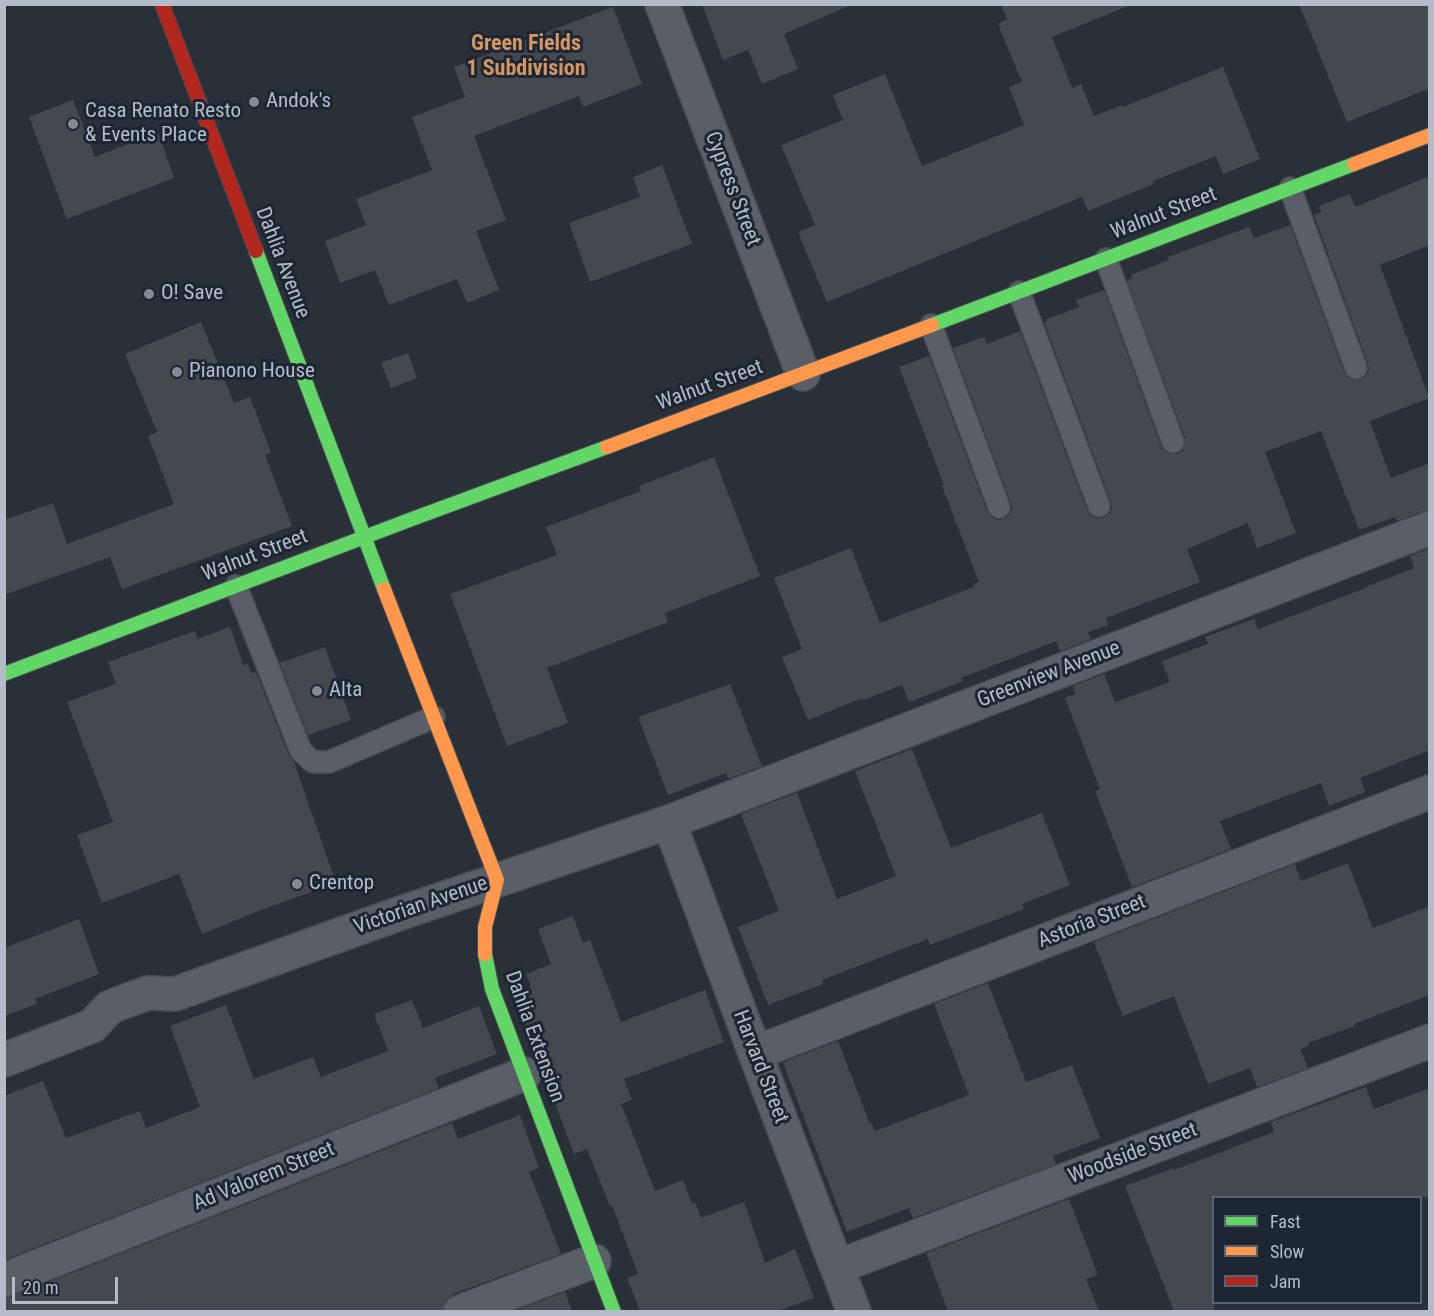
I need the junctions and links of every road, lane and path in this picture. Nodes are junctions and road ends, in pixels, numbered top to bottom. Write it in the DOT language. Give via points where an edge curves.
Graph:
graph roads {
  1 [pos="162,4"];
  2 [pos="662,4"];
  3 [pos="1430,135"];
  4 [pos="1290,189"];
  5 [pos="1106,259"];
  6 [pos="1018,292"];
  7 [pos="931,325"];
  8 [pos="1356,368"];
  9 [pos="803,374"];
  10 [pos="1173,442"];
  11 [pos="1099,506"];
  12 [pos="999,507"];
  13 [pos="1430,528"];
  14 [pos="364,537"];
  15 [pos="236,586"];
  16 [pos="4,674"];
  17 [pos="434,717"];
  18 [pos="1430,792"];
  19 [pos="669,822"];
  20 [pos="497,880"];
  21 [pos="1430,1041"];
  22 [pos="755,1053"];
  23 [pos="4,1060"];
  24 [pos="524,1074"];
  25 [pos="594,1261"];
  26 [pos="837,1267"];
  27 [pos="4,1280"];
  28 [pos="460,1311"];
  29 [pos="614,1311"];
  30 [pos="854,1311"];
  1 -- 14 [label="street, Dahlia Avenue"];
  2 -- 9 [label="street, Cypress Street"];
  3 -- 4 [label="street, Walnut Street"];
  4 -- 5 [label="street, Walnut Street"];
  4 -- 8 [label="lane"];
  5 -- 6 [label="street, Walnut Street"];
  5 -- 10 [label="lane"];
  6 -- 7 [label="street, Walnut Street"];
  6 -- 11 [label="lane"];
  7 -- 9 [label="street, Walnut Street"];
  7 -- 12 [label="lane"];
  9 -- 14 [label="street, Walnut Street"];
  13 -- 19 [label="street, Greenview Avenue"];
  14 -- 15 [label="street, Walnut Street"];
  14 -- 17 [label="street"];
  15 -- 16 [label="street, Walnut Street"];
  15 -- 17 [label="lane" via="301,751 313,762 329,762"];
  17 -- 20 [label="street"];
  18 -- 22 [label="street, Astoria Street"];
  19 -- 20 [label="street, Victorian Avenue"];
  19 -- 22 [label="street, Harvard Street"];
  20 -- 23 [label="street, Victorian Avenue" via="175,994 148,993 110,1007 92,1026"];
  20 -- 24 [label="street, Dahlia Extension" via="484,949 492,989"];
  21 -- 26 [label="street, Woodside Street"];
  22 -- 26 [label="street, Harvard Street"];
  24 -- 25 [label="street, Dahlia Extension"];
  24 -- 27 [label="street, Ad Valorem Street"];
  25 -- 28 [label="street"];
  25 -- 29 [label="street, Dahlia Extension"];
  26 -- 30 [label="street, Harvard Street"];
}
